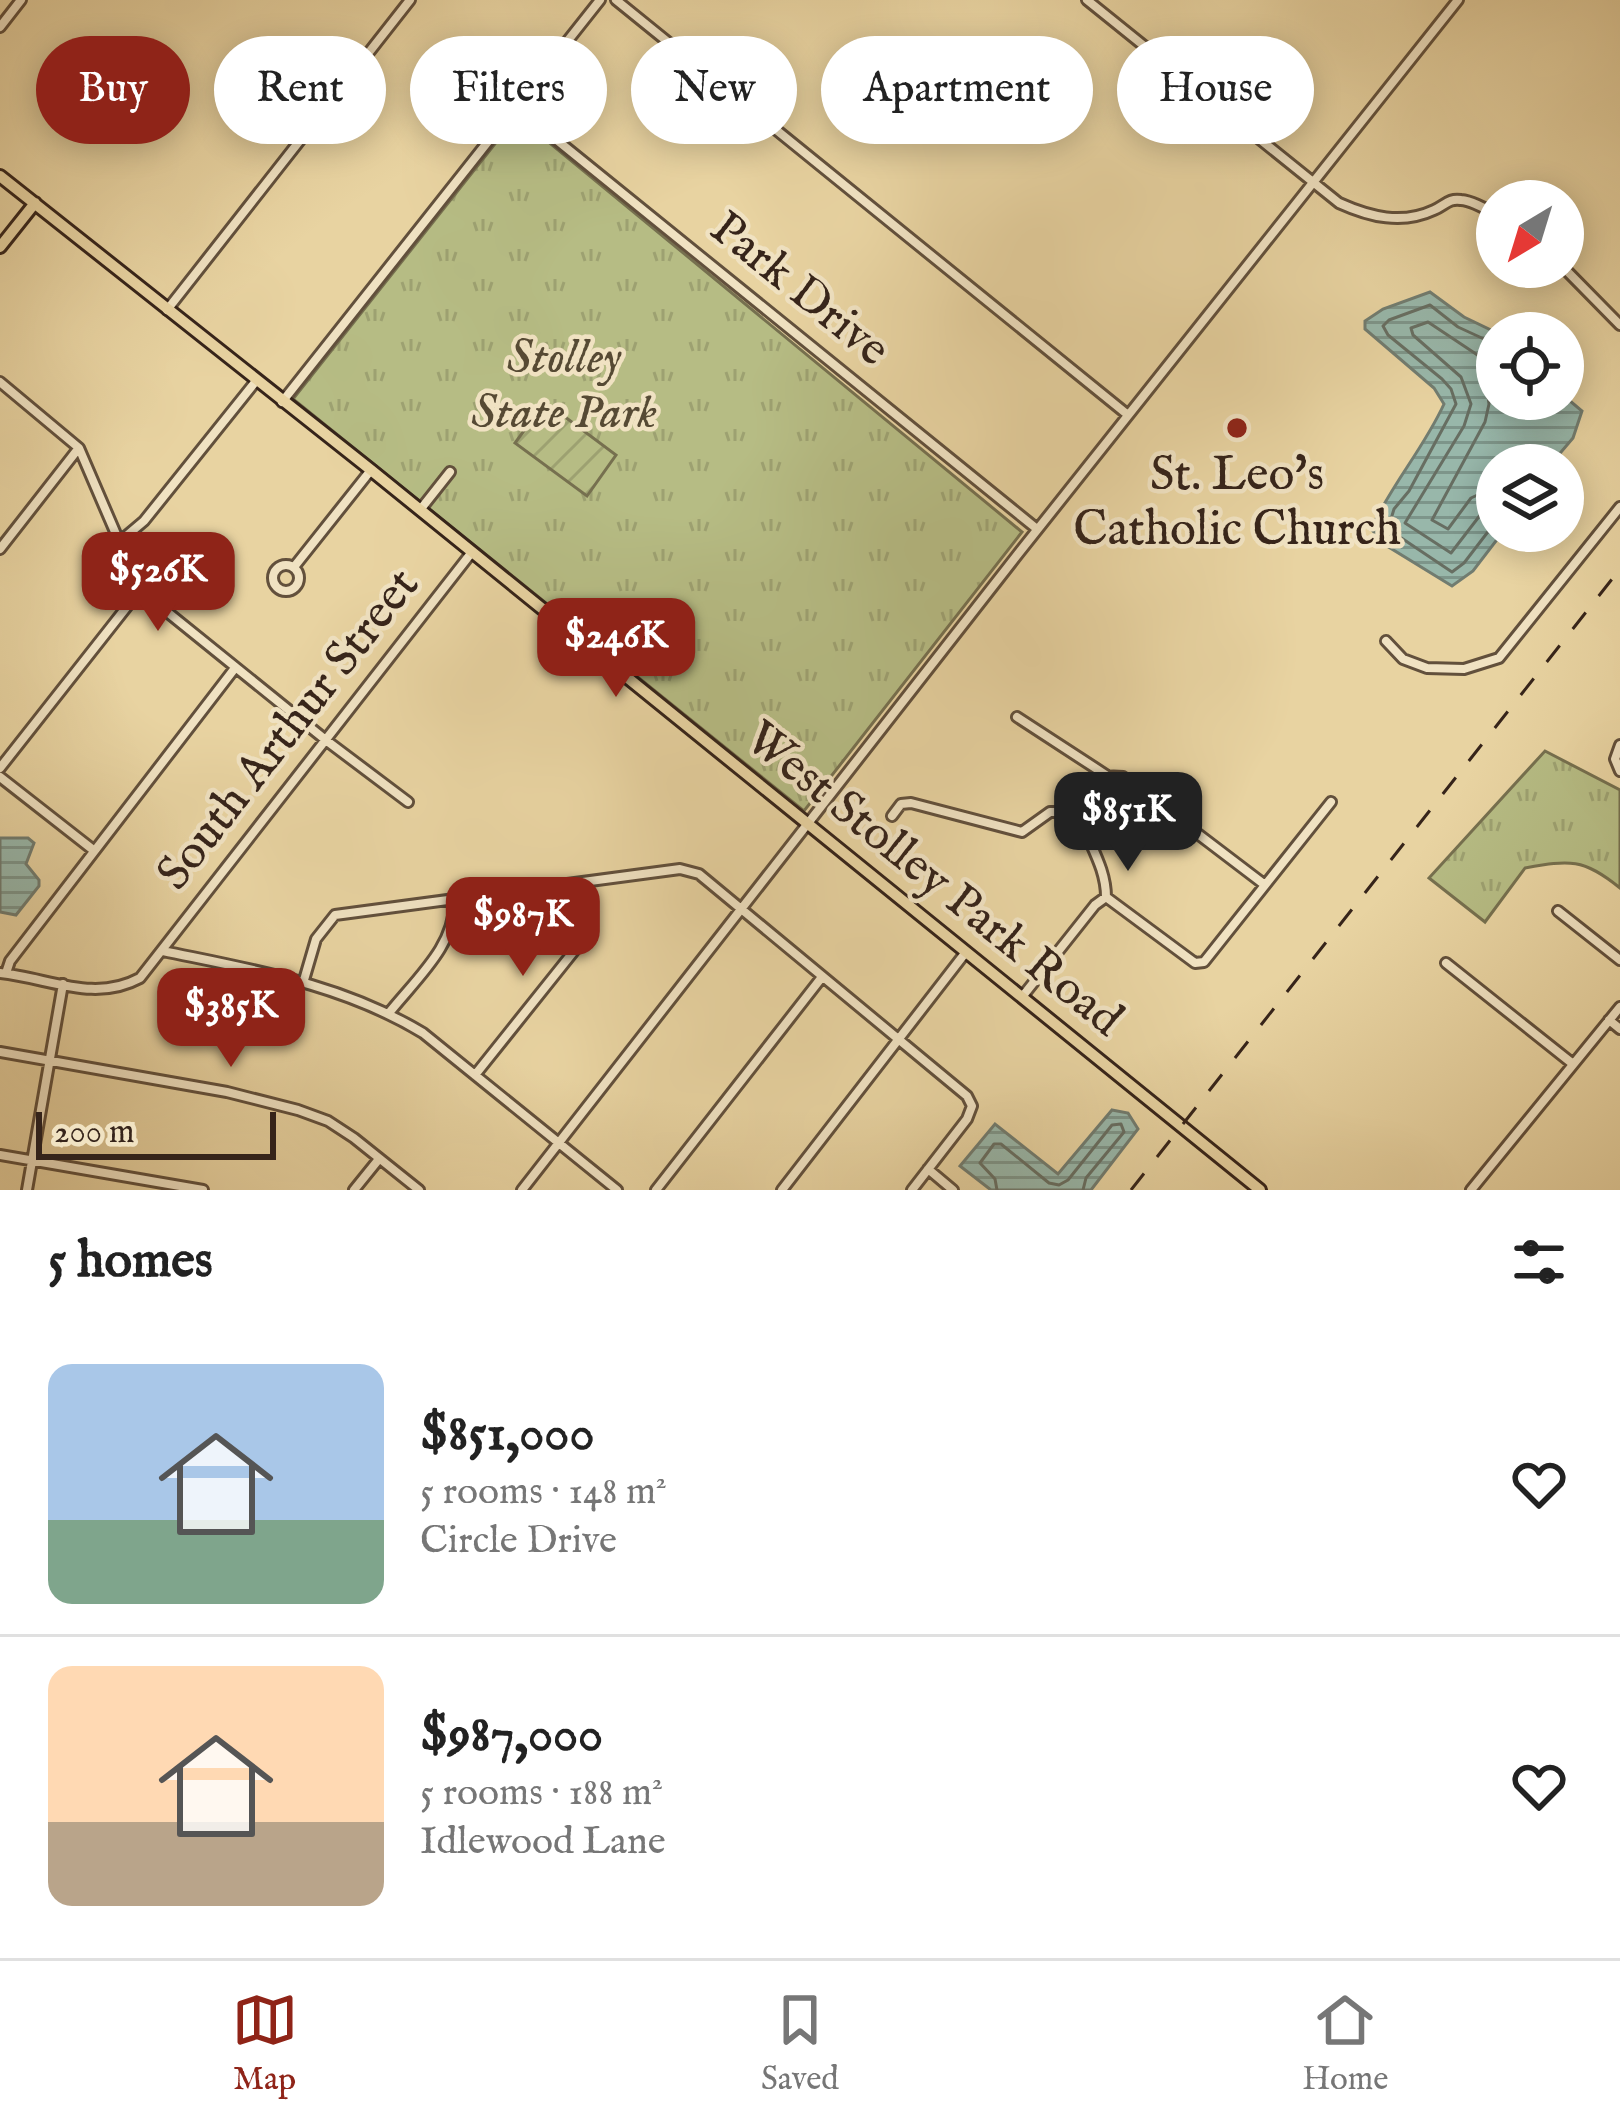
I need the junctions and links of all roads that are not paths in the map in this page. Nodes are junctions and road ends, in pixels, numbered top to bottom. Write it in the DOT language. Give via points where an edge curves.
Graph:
graph roads {
  1 [pos="21,0"];
  2 [pos="410,0"];
  3 [pos="600,0"];
  4 [pos="616,0"];
  5 [pos="1087,0"];
  6 [pos="1458,0"];
  7 [pos="0,8"];
  8 [pos="9,15"];
  9 [pos="0,27"];
  10 [pos="572,36"];
  11 [pos="487,144"];
  12 [pos="562,144"];
  13 [pos="0,176"];
  14 [pos="1313,183"];
  15 [pos="34,203"];
  16 [pos="1476,204"];
  17 [pos="0,248"];
  18 [pos="1584,288"];
  19 [pos="167,310"];
  20 [pos="1620,325"];
  21 [pos="256,380"];
  22 [pos="0,382"];
  23 [pos="282,402"];
  24 [pos="1128,415"];
  25 [pos="80,448"];
  26 [pos="371,470"];
  27 [pos="450,472"];
  28 [pos="1620,507"];
  29 [pos="420,510"];
  30 [pos="1037,530"];
  31 [pos="118,543"];
  32 [pos="0,549"];
  33 [pos="472,553"];
  34 [pos="294,567"];
  35 [pos="140,590"];
  36 [pos="1386,641"];
  37 [pos="235,668"];
  38 [pos="1017,717"];
  39 [pos="327,741"];
  40 [pos="1620,746"];
  41 [pos="0,768"];
  42 [pos="1620,771"];
  43 [pos="1106,775"];
  44 [pos="0,777"];
  45 [pos="408,802"];
  46 [pos="1331,802"];
  47 [pos="1077,812"];
  48 [pos="892,816"];
  49 [pos="808,824"];
  50 [pos="92,849"];
  51 [pos="578,883"];
  52 [pos="1265,885"];
  53 [pos="1106,897"];
  54 [pos="454,900"];
  55 [pos="741,909"];
  56 [pos="1558,910"];
  57 [pos="163,951"];
  58 [pos="966,952"];
  59 [pos="1620,960"];
  60 [pos="1446,963"];
  61 [pos="3,974"];
  62 [pos="822,977"];
  63 [pos="304,980"];
  64 [pos="62,984"];
  65 [pos="1022,998"];
  66 [pos="1620,1007"];
  67 [pos="389,1013"];
  68 [pos="1609,1020"];
  69 [pos="1620,1029"];
  70 [pos="898,1040"];
  71 [pos="0,1052"];
  72 [pos="49,1061"];
  73 [pos="1574,1064"];
  74 [pos="475,1075"];
  75 [pos="559,1143"];
  76 [pos="0,1155"];
  77 [pos="379,1159"];
  78 [pos="32,1160"];
  79 [pos="928,1169"];
  80 [pos="27,1190"];
  81 [pos="203,1190"];
  82 [pos="354,1190"];
  83 [pos="419,1190"];
  84 [pos="522,1190"];
  85 [pos="617,1190"];
  86 [pos="656,1190"];
  87 [pos="782,1190"];
  88 [pos="912,1190"];
  89 [pos="953,1190"];
  90 [pos="1260,1190"];
  91 [pos="1471,1190"];
  1 -- 8 [label="street"];
  2 -- 19 [label="street"];
  3 -- 10 [label="street"];
  4 -- 24 [label="street"];
  5 -- 14 [label="street"];
  6 -- 14 [label="street"];
  7 -- 8 [label="street"];
  8 -- 9 [label="street"];
  11 -- 23 [label="street"];
  12 -- 30 [label="street, Park Drive"];
  13 -- 15 [label="main road, West Stolley Park Road"];
  14 -- 16 [label="street" via="1364,214 1407,218 1453,199"];
  14 -- 24 [label="street"];
  15 -- 17 [label="main road"];
  15 -- 19 [label="main road, West Stolley Park Road"];
  18 -- 20 [label="street"];
  19 -- 21 [label="main road, West Stolley Park Road"];
  21 -- 23 [label="main road, West Stolley Park Road"];
  21 -- 31 [label="street"];
  22 -- 25 [label="street"];
  23 -- 26 [label="main road, West Stolley Park Road"];
  24 -- 30 [label="street"];
  25 -- 31 [label="street"];
  25 -- 32 [label="street"];
  26 -- 29 [label="main road, West Stolley Park Road"];
  26 -- 34 [label="street"];
  27 -- 29 [label="street, South Arthur Street"];
  28 -- 36 [label="street" via="1499,658 1464,669 1427,668"];
  29 -- 33 [label="main road, West Stolley Park Road"];
  30 -- 49 [label="street"];
  31 -- 35 [label="street"];
  33 -- 39 [label="street, South Arthur Street"];
  33 -- 49 [label="main road, West Stolley Park Road"];
  35 -- 37 [label="street"];
  35 -- 41 [label="street"];
  37 -- 39 [label="street"];
  37 -- 50 [label="street"];
  38 -- 43 [label="street"];
  39 -- 45 [label="street"];
  39 -- 57 [label="street, South Arthur Street"];
  40 -- 42 [label="street"];
  43 -- 47 [label="street" via="1082,790"];
  43 -- 52 [label="street" via="1123,778"];
  44 -- 50 [label="street"];
  46 -- 52 [label="street"];
  47 -- 48 [label="street" via="1050,812 1022,832 911,803"];
  47 -- 53 [label="street" via="1106,875"];
  49 -- 55 [label="street"];
  49 -- 58 [label="main road, West Stolley Park Road"];
  50 -- 61 [label="street"];
  51 -- 54 [label="street"];
  51 -- 55 [label="street" via="680,869 699,874"];
  51 -- 74 [label="street" via="585,914 578,946"];
  52 -- 53 [label="street" via="1204,962 1195,963"];
  53 -- 65 [label="street"];
  54 -- 63 [label="street" via="335,915 316,939"];
  54 -- 67 [label="street" via="448,938"];
  55 -- 62 [label="street"];
  55 -- 75 [label="street"];
  56 -- 59 [label="street"];
  57 -- 63 [label="street"];
  57 -- 64 [label="street, South Arthur Street" via="119,989"];
  58 -- 65 [label="main road, West Stolley Park Road"];
  58 -- 70 [label="street"];
  60 -- 73 [label="street"];
  61 -- 64 [label="street, South Arthur Street"];
  62 -- 70 [label="street"];
  62 -- 86 [label="street"];
  63 -- 67 [label="street"];
  64 -- 72 [label="street"];
  65 -- 90 [label="main road, West Stolley Park Road"];
  66 -- 68 [label="street"];
  67 -- 74 [label="street"];
  68 -- 69 [label="street"];
  68 -- 73 [label="street"];
  70 -- 79 [label="street" via="972,1106"];
  70 -- 87 [label="street"];
  71 -- 72 [label="street"];
  72 -- 77 [label="street" via="298,1110 328,1121"];
  72 -- 78 [label="street"];
  73 -- 91 [label="street"];
  74 -- 75 [label="street"];
  75 -- 84 [label="street"];
  75 -- 85 [label="street"];
  76 -- 78 [label="street"];
  77 -- 82 [label="street"];
  77 -- 83 [label="street"];
  78 -- 80 [label="street"];
  78 -- 81 [label="street"];
  79 -- 88 [label="street"];
  79 -- 89 [label="street"];
}
